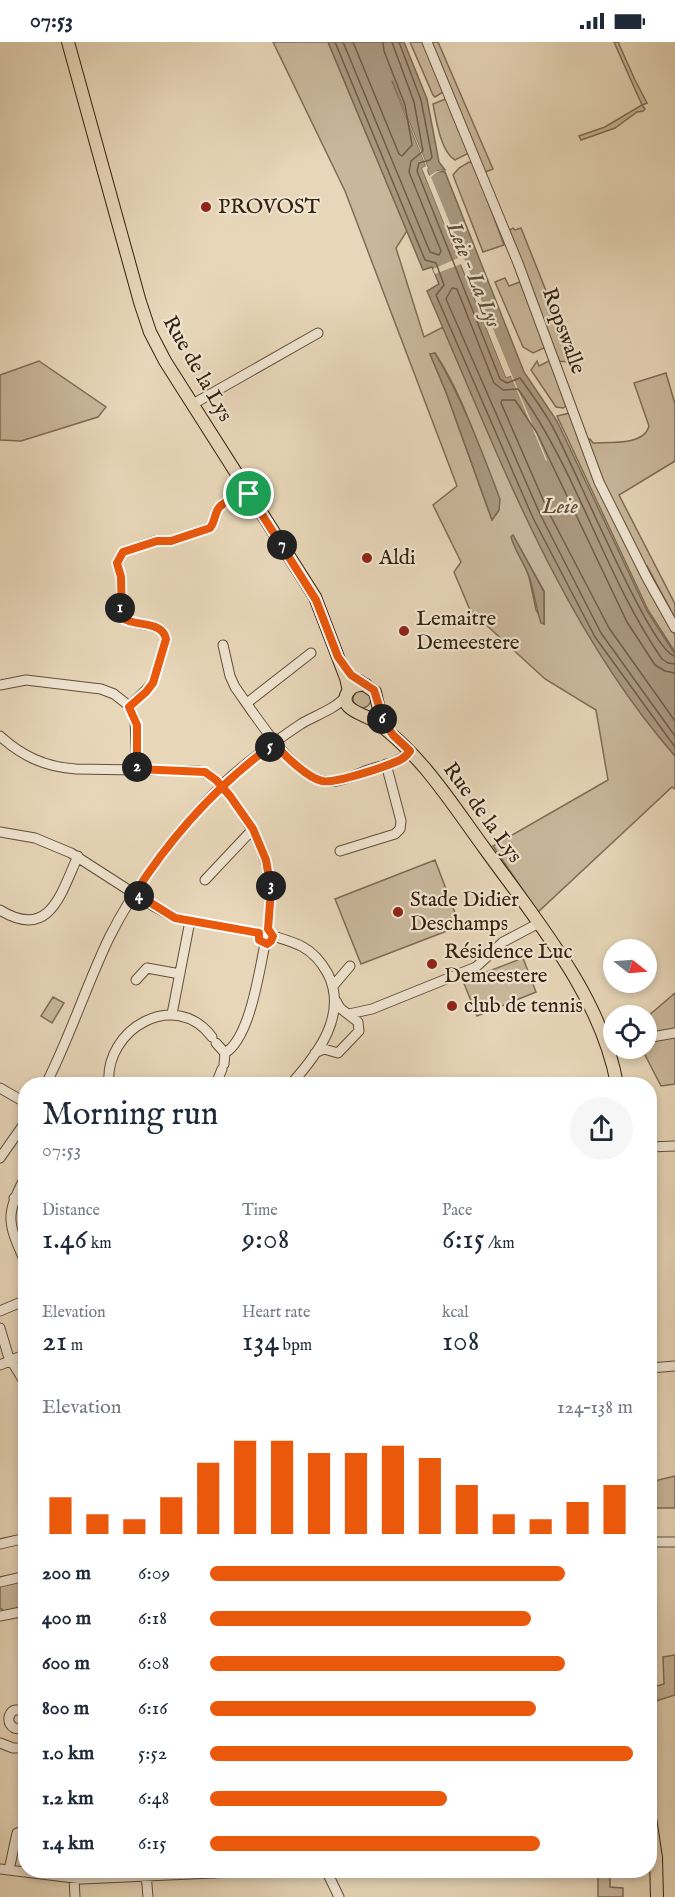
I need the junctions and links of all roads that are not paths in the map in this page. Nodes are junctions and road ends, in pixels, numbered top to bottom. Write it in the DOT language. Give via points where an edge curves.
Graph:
graph roads {
  1 [pos="68,42"];
  2 [pos="427,42"];
  3 [pos="318,333"];
  4 [pos="193,404"];
  5 [pos="249,494"];
  6 [pos="675,628"];
  7 [pos="223,645"];
  8 [pos="311,653"];
  9 [pos="338,657"];
  10 [pos="0,685"];
  11 [pos="366,685"];
  12 [pos="348,693"];
  13 [pos="376,699"];
  14 [pos="247,703"];
  15 [pos="129,707"];
  16 [pos="357,713"];
  17 [pos="319,715"];
  18 [pos="393,735"];
  19 [pos="0,736"];
  20 [pos="275,743"];
  21 [pos="410,751"];
  22 [pos="386,764"];
  23 [pos="137,769"];
  24 [pos="222,786"];
  25 [pos="253,829"];
  26 [pos="0,832"];
  27 [pos="340,850"];
  28 [pos="78,856"];
  29 [pos="205,880"];
  30 [pos="135,893"];
  31 [pos="0,910"];
  32 [pos="190,921"];
  33 [pos="539,923"];
  34 [pos="266,933"];
  35 [pos="350,966"];
  36 [pos="180,974"];
  37 [pos="136,980"];
  38 [pos="333,986"];
  39 [pos="335,997"];
  40 [pos="372,1009"];
  41 [pos="348,1013"];
  42 [pos="172,1014"];
  43 [pos="334,1018"];
  44 [pos="359,1025"];
  45 [pos="603,1032"];
  46 [pos="675,1033"];
  47 [pos="657,1036"];
  48 [pos="325,1038"];
  49 [pos="330,1051"];
  50 [pos="225,1053"];
  51 [pos="315,1053"];
  52 [pos="613,1059"];
  53 [pos="49,1077"];
  54 [pos="109,1077"];
  55 [pos="219,1077"];
  56 [pos="296,1077"];
  57 [pos="616,1077"];
  58 [pos="0,1088"];
  59 [pos="18,1098"];
  60 [pos="18,1132"];
  61 [pos="675,1146"];
  62 [pos="657,1147"];
  63 [pos="0,1158"];
  64 [pos="18,1191"];
  65 [pos="14,1198"];
  66 [pos="18,1200"];
  67 [pos="18,1246"];
  68 [pos="18,1303"];
  69 [pos="0,1311"];
  70 [pos="0,1328"];
  71 [pos="18,1358"];
  72 [pos="11,1361"];
  73 [pos="0,1365"];
  74 [pos="675,1366"];
  75 [pos="657,1367"];
  76 [pos="18,1372"];
  77 [pos="18,1540"];
  78 [pos="657,1542"];
  79 [pos="675,1542"];
  80 [pos="0,1544"];
  81 [pos="18,1578"];
  82 [pos="0,1582"];
  83 [pos="18,1612"];
  84 [pos="0,1616"];
  85 [pos="18,1710"];
  86 [pos="18,1729"];
  87 [pos="0,1743"];
  88 [pos="18,1748"];
  89 [pos="18,1833"];
  90 [pos="2,1871"];
  91 [pos="18,1873"];
  92 [pos="75,1878"];
  93 [pos="146,1878"];
  94 [pos="330,1878"];
  95 [pos="655,1878"];
  96 [pos="75,1897"];
  97 [pos="148,1897"];
  98 [pos="339,1897"];
  99 [pos="657,1897"];
  1 -- 4 [label="main road, Rue de la Lys" via="145,320 158,349"];
  2 -- 6 [label="street, Ropswalle" via="518,263 599,482"];
  3 -- 4 [label="street"];
  4 -- 5 [label="main road, Rue de la Lys"];
  5 -- 9 [label="main road, Rue de la Lys" via="316,600"];
  5 -- 15 [label="street" via="219,507 209,528 129,549 120,556 117,565 121,577 121,616 130,622 158,627 166,642 151,686"];
  7 -- 14 [label="street" via="232,682"];
  8 -- 14 [label="street"];
  9 -- 11 [label="main road, Rue de la Lys" via="351,675"];
  9 -- 12 [label="main road, Rue de la Lys"];
  10 -- 15 [label="street" via="26,680 101,689"];
  11 -- 12 [label="main road" via="355,686"];
  11 -- 13 [label="main road" via="374,690"];
  12 -- 16 [label="main road" via="347,704"];
  12 -- 17 [label="street"];
  13 -- 16 [label="main road" via="372,710"];
  13 -- 18 [label="main road, Rue de la Lys"];
  14 -- 20 [label="street"];
  15 -- 23 [label="street" via="137,725"];
  16 -- 17 [label="street" via="337,710"];
  16 -- 18 [label="main road, Rue de la Lys"];
  17 -- 20 [label="street"];
  18 -- 21 [label="main road, Rue de la Lys"];
  19 -- 23 [label="street" via="23,754 56,767"];
  20 -- 22 [label="street" via="286,756 324,781"];
  20 -- 24 [label="street"];
  21 -- 22 [label="street" via="402,759"];
  21 -- 33 [label="main road, Rue de la Lys"];
  22 -- 27 [label="street" via="400,829 395,834"];
  23 -- 24 [label="street" via="202,771"];
  24 -- 25 [label="street"];
  24 -- 30 [label="street" via="178,833"];
  25 -- 29 [label="street"];
  25 -- 34 [label="street" via="270,876"];
  26 -- 28 [label="street" via="35,838"];
  28 -- 30 [label="street"];
  28 -- 31 [label="street" via="48,914 25,920"];
  30 -- 32 [label="street" via="168,915"];
  30 -- 53 [label="street" via="109,940"];
  32 -- 34 [label="street"];
  32 -- 36 [label="street"];
  33 -- 40 [label="street" via="503,942 476,967"];
  33 -- 45 [label="main road, Rue de la Lys"];
  34 -- 38 [label="street" via="308,950"];
  34 -- 50 [label="street" via="259,940 265,944 243,1029 237,1043"];
  35 -- 38 [label="street"];
  36 -- 37 [label="street" via="147,968"];
  36 -- 42 [label="street"];
  38 -- 39 [label="street"];
  39 -- 41 [label="street"];
  39 -- 43 [label="street"];
  40 -- 41 [label="street"];
  40 -- 44 [label="street"];
  41 -- 43 [label="street" via="338,1013"];
  41 -- 44 [label="street"];
  42 -- 50 [label="street" via="198,1023"];
  42 -- 54 [label="street" via="147,1020 129,1032 113,1057"];
  43 -- 48 [label="street"];
  44 -- 49 [label="street" via="358,1033 341,1051"];
  46 -- 47 [label="street"];
  48 -- 49 [label="street" via="324,1044"];
  48 -- 51 [label="street"];
  49 -- 51 [label="street" via="322,1049"];
  50 -- 55 [label="street"];
  51 -- 56 [label="street"];
  52 -- 57 [label="main road, Rue de la Lys"];
  58 -- 59 [label="street"];
  60 -- 63 [label="street"];
  61 -- 62 [label="street"];
  64 -- 65 [label="street"];
  65 -- 66 [label="street"];
  65 -- 67 [label="street" via="10,1227"];
  68 -- 69 [label="street"];
  70 -- 72 [label="street"];
  71 -- 72 [label="street"];
  72 -- 73 [label="street"];
  72 -- 76 [label="street"];
  74 -- 75 [label="street"];
  77 -- 80 [label="street"];
  78 -- 79 [label="street"];
  81 -- 82 [label="street"];
  83 -- 84 [label="street"];
  85 -- 86 [label="street" via="7,1719 9,1725"];
  87 -- 88 [label="street"];
  89 -- 90 [label="street"];
  90 -- 91 [label="street"];
  92 -- 96 [label="street"];
  93 -- 97 [label="street"];
  94 -- 98 [label="street"];
  95 -- 99 [label="main road"];
}
